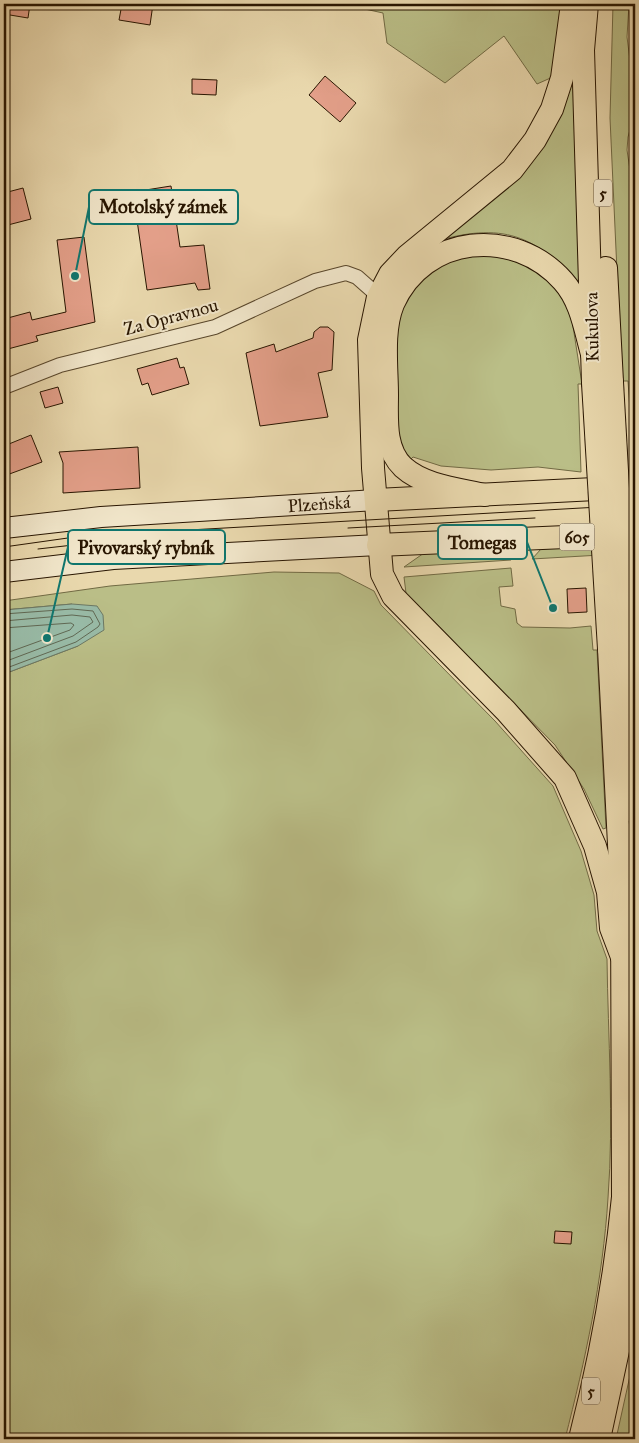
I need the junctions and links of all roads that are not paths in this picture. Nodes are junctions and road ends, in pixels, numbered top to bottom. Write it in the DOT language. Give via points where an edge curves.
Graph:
graph roads {
  1 [pos="572,4"];
  2 [pos="587,4"];
  3 [pos="601,4"];
  4 [pos="385,302"];
  5 [pos="592,354"];
  6 [pos="603,382"];
  7 [pos="4,387"];
  8 [pos="631,487"];
  9 [pos="485,495"];
  10 [pos="376,500"];
  11 [pos="4,528"];
  12 [pos="635,534"];
  13 [pos="378,545"];
  14 [pos="4,572"];
  15 [pos="618,648"];
  16 [pos="635,812"];
  17 [pos="622,957"];
  18 [pos="635,1248"];
  19 [pos="621,1285"];
  20 [pos="610,1344"];
  21 [pos="580,1439"];
  22 [pos="599,1439"];
  1 -- 4 [label="main road" via="562,78 552,109 535,140 512,170 407,256 390,274"];
  2 -- 5 [label="main road, Kukulova / 5" via="584,50"];
  3 -- 6 [label="main road, Kukulova / 5" via="598,84"];
  4 -- 5 [label="main road" via="441,254 480,244 514,248 534,256 551,269 575,296"];
  4 -- 7 [label="street, Za Opravnou" via="357,277 346,273 315,281 215,327 60,365"];
  4 -- 9 [label="main road" via="387,428 394,453 402,466 421,479"];
  4 -- 10 [label="main road" via="369,340"];
  5 -- 6 [label="main road, Kukulova / 5"];
  6 -- 15 [label="main road, Kukulova / 5, bridge"];
  8 -- 9 [label="main road, Plzeňská"];
  9 -- 10 [label="main road, Plzeňská"];
  10 -- 11 [label="main road, Plzeňská" via="101,517"];
  10 -- 13 [label="main road"];
  12 -- 13 [label="main road, 605"];
  13 -- 14 [label="main road, 605" via="113,559"];
  13 -- 17 [label="main road" via="382,574 393,596 506,711 565,778 595,846 608,892 611,928"];
  15 -- 16 [label="main road, 5"];
  15 -- 17 [label="main road, 5"];
  17 -- 19 [label="main road, 5"];
  18 -- 19 [label="main road, 5"];
  19 -- 20 [label="main road, 5"];
  20 -- 21 [label="main road, 5"];
  20 -- 22 [label="main road, 5"];
}
